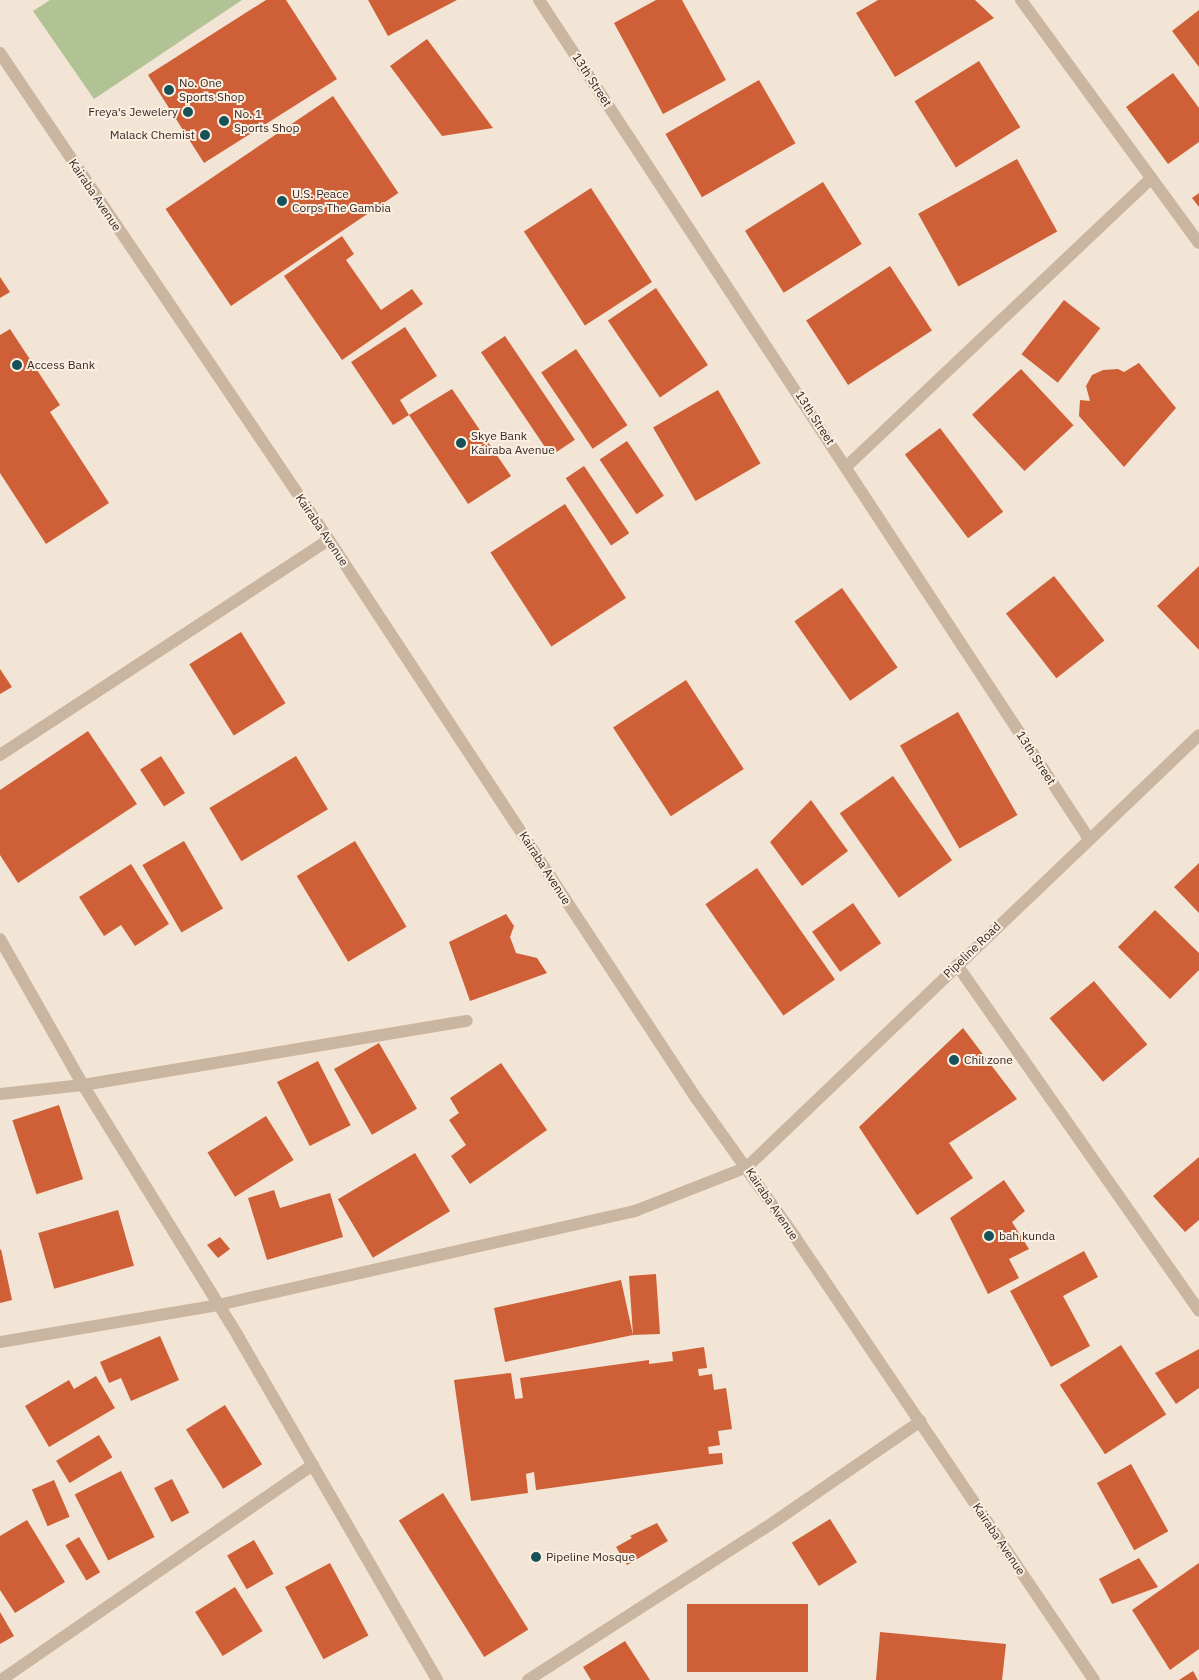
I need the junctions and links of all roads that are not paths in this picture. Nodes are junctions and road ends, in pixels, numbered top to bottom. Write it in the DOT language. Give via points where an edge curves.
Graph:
graph roads {
  1 [pos="539,0"];
  2 [pos="1021,0"];
  3 [pos="0,54"];
  4 [pos="1152,178"];
  5 [pos="1199,243"];
  6 [pos="847,466"];
  7 [pos="329,540"];
  8 [pos="1199,735"];
  9 [pos="0,755"];
  10 [pos="1089,839"];
  11 [pos="0,939"];
  12 [pos="957,964"];
  13 [pos="467,1021"];
  14 [pos="83,1085"];
  15 [pos="0,1094"];
  16 [pos="747,1167"];
  17 [pos="218,1305"];
  18 [pos="1199,1311"];
  19 [pos="0,1342"];
  20 [pos="920,1421"];
  21 [pos="313,1465"];
  22 [pos="1,1680"];
  23 [pos="436,1680"];
  24 [pos="528,1680"];
  25 [pos="1094,1680"];
  1 -- 6 [label="street, 13th Street"];
  2 -- 4 [label="street"];
  3 -- 7 [label="street, Kairaba Avenue"];
  4 -- 5 [label="street"];
  4 -- 6 [label="street"];
  6 -- 10 [label="street, 13th Street"];
  7 -- 9 [label="street"];
  7 -- 16 [label="street, Kairaba Avenue" via="696,1098"];
  8 -- 10 [label="street, Pipeline Road"];
  10 -- 12 [label="street, Pipeline Road"];
  11 -- 14 [label="street"];
  12 -- 16 [label="street, Pipeline Road"];
  12 -- 18 [label="street"];
  13 -- 14 [label="street"];
  14 -- 15 [label="street"];
  14 -- 17 [label="street"];
  16 -- 17 [label="street" via="635,1212"];
  16 -- 20 [label="street, Kairaba Avenue"];
  17 -- 19 [label="street"];
  17 -- 21 [label="street"];
  20 -- 24 [label="street" via="774,1522"];
  20 -- 25 [label="street, Kairaba Avenue"];
  21 -- 22 [label="street"];
  21 -- 23 [label="street"];
}
